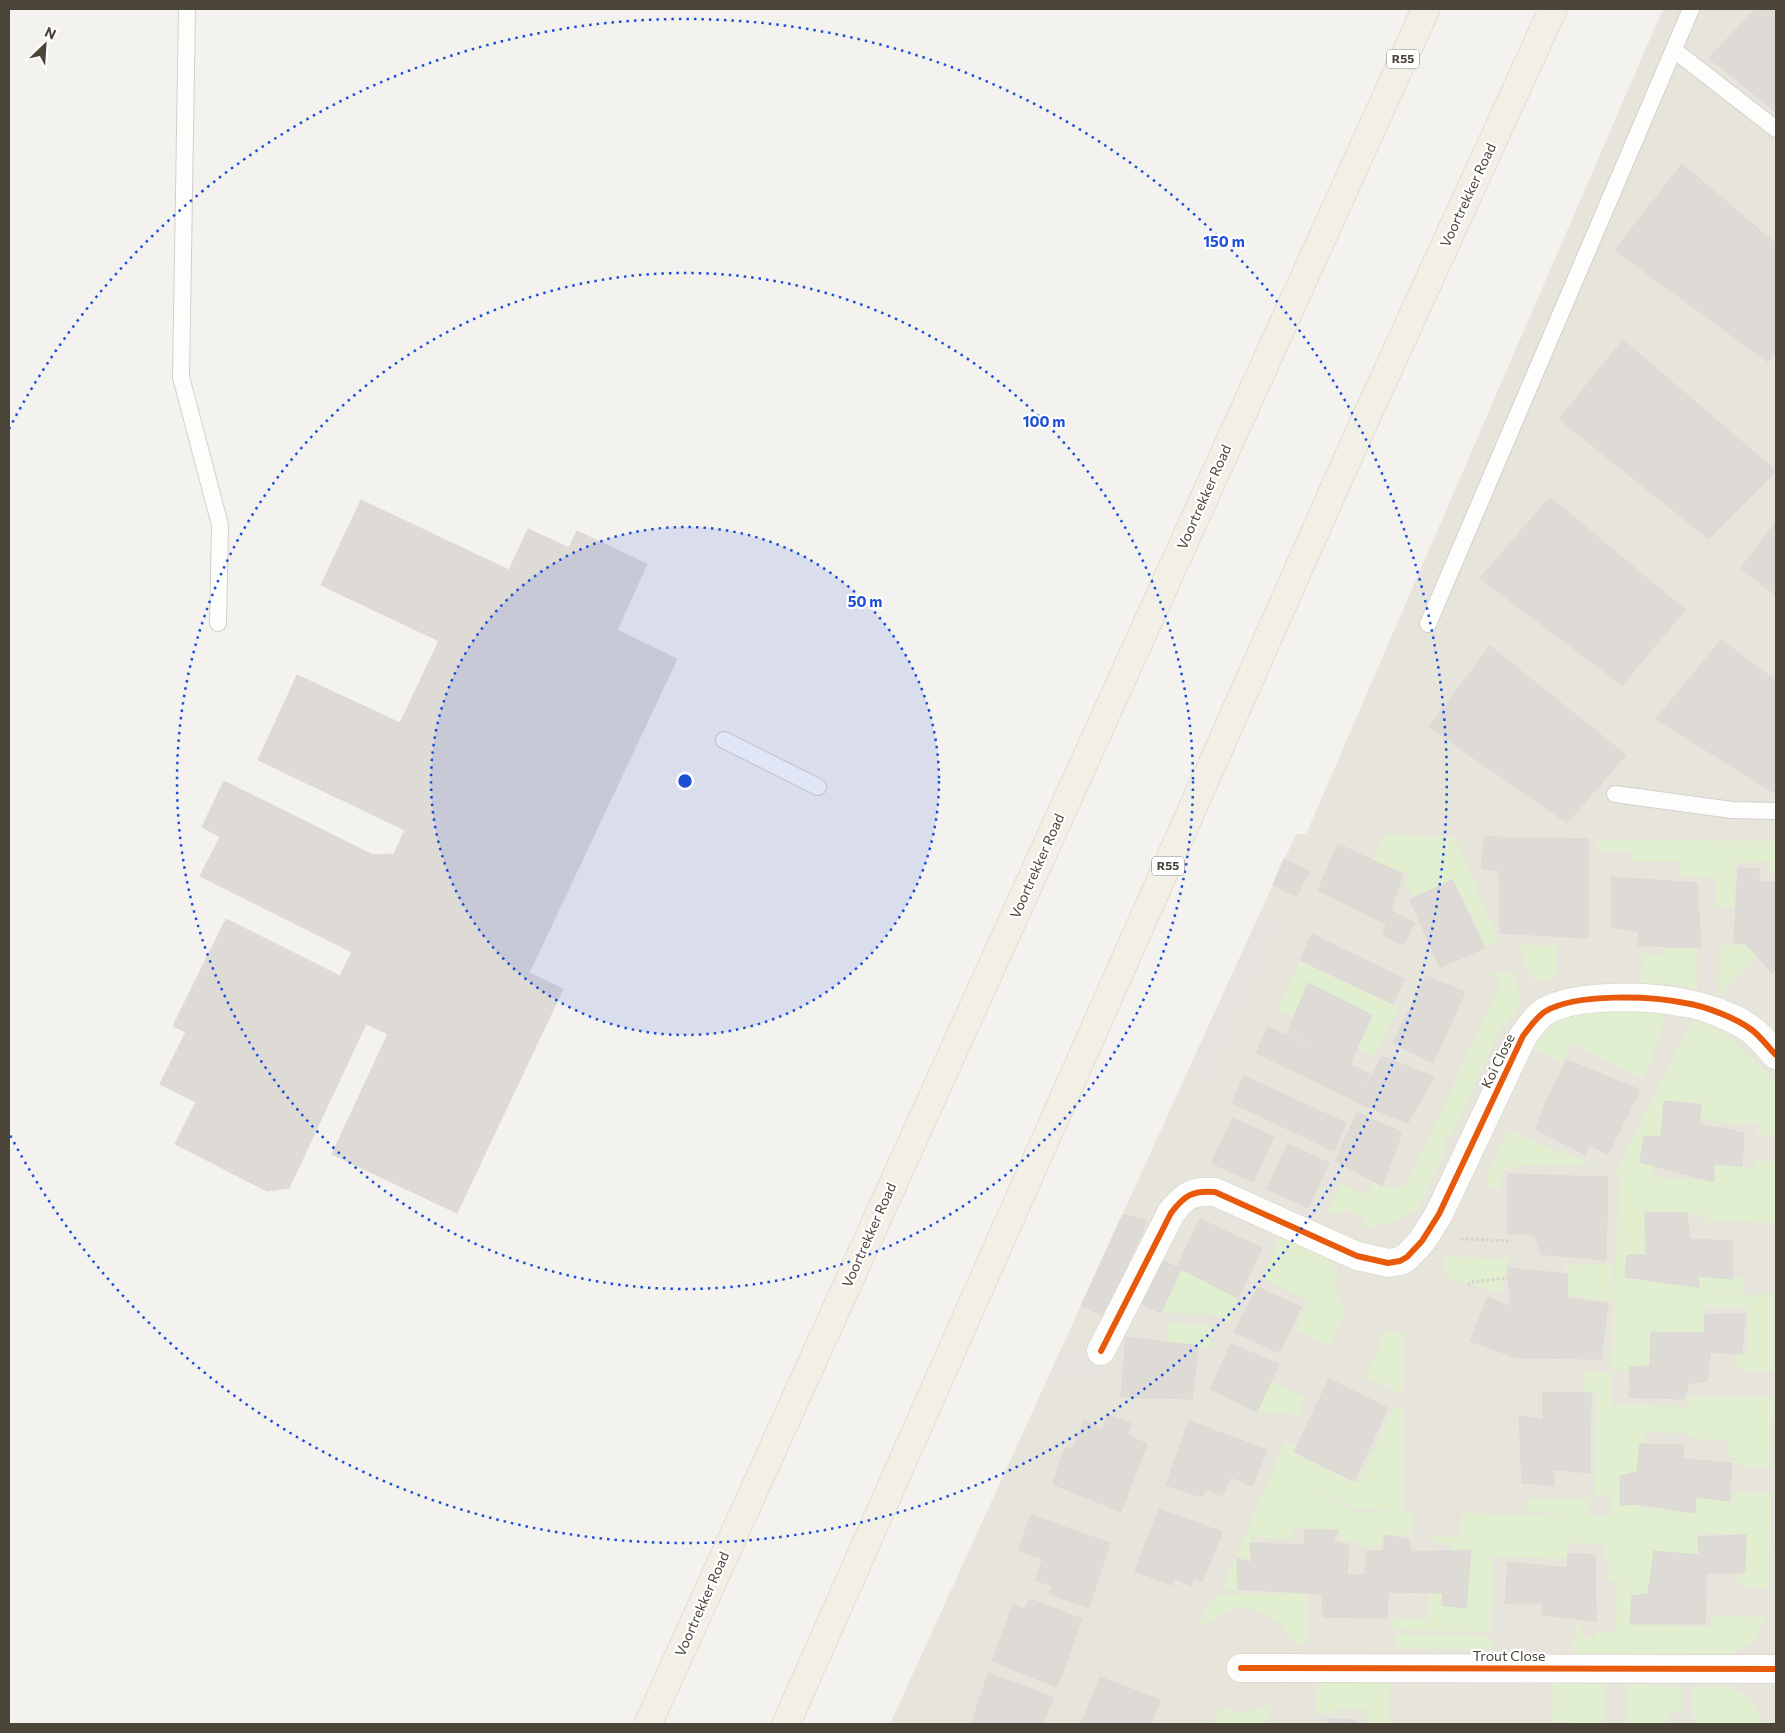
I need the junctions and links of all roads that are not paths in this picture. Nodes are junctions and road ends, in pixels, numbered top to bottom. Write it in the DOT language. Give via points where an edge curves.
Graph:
graph roads {
  1 [pos="187,9"];
  2 [pos="1418,9"];
  3 [pos="1426,9"];
  4 [pos="1553,9"];
  5 [pos="1691,9"];
  6 [pos="1674,50"];
  7 [pos="1380,110"];
  8 [pos="1776,130"];
  9 [pos="218,623"];
  10 [pos="1428,624"];
  11 [pos="724,740"];
  12 [pos="818,787"];
  13 [pos="1615,794"];
  14 [pos="1776,810"];
  15 [pos="1776,1055"];
  16 [pos="1100,1351"];
  17 [pos="1241,1668"];
  18 [pos="1776,1669"];
  19 [pos="648,1724"];
  20 [pos="786,1724"];
  1 -- 9 [label="lane" via="181,377 220,525"];
  2 -- 7 [label="main road"];
  3 -- 7 [label="main road, Voortrekker Road / R55"];
  4 -- 20 [label="main road, Voortrekker Road / R55" via="1355,442"];
  5 -- 6 [label="lane"];
  6 -- 8 [label="lane"];
  6 -- 10 [label="lane"];
  7 -- 19 [label="main road, Voortrekker Road / R55"];
  11 -- 12 [label="lane"];
  13 -- 14 [label="lane" via="1732,810"];
  15 -- 16 [label="street, Koi Close" via="1752,1030 1723,1015 1686,1003 1620,997 1564,1004 1546,1011 1523,1036 1439,1214 1407,1257 1388,1263 1357,1256 1215,1192 1192,1194 1181,1200 1171,1213"];
  17 -- 18 [label="street, Trout Close"];
}
